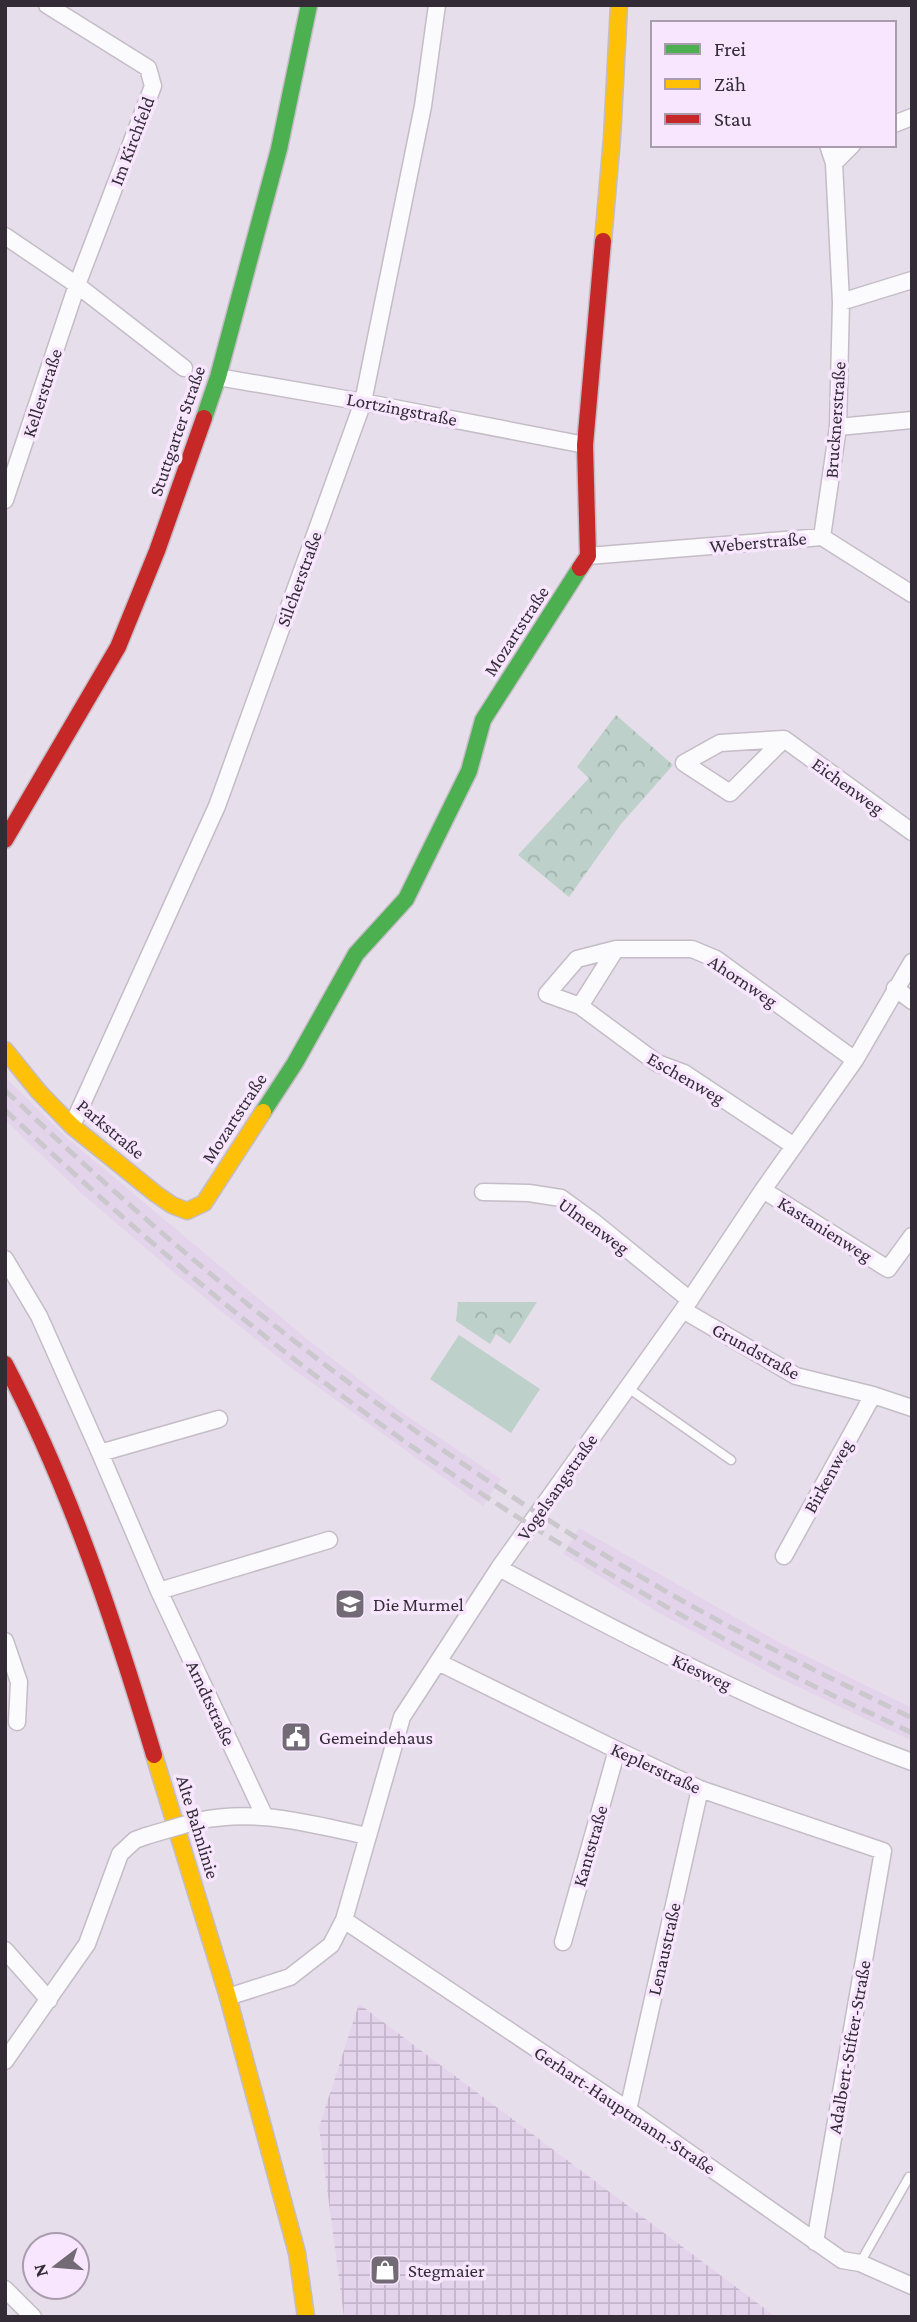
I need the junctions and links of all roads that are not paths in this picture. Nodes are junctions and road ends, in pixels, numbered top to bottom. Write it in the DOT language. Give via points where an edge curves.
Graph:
graph roads {
  1 [pos="47,5"];
  2 [pos="309,5"];
  3 [pos="437,5"];
  4 [pos="619,5"];
  5 [pos="829,147"];
  6 [pos="850,147"];
  7 [pos="834,163"];
  8 [pos="5,236"];
  9 [pos="912,280"];
  10 [pos="77,285"];
  11 [pos="841,302"];
  12 [pos="184,368"];
  13 [pos="218,377"];
  14 [pos="363,402"];
  15 [pos="912,420"];
  16 [pos="838,426"];
  17 [pos="585,445"];
  18 [pos="9,476"];
  19 [pos="5,500"];
  20 [pos="822,537"];
  21 [pos="588,556"];
  22 [pos="912,594"];
  23 [pos="784,739"];
  24 [pos="11,818"];
  25 [pos="912,832"];
  26 [pos="5,840"];
  27 [pos="616,949"];
  28 [pos="912,962"];
  29 [pos="895,988"];
  30 [pos="912,1001"];
  31 [pos="580,1006"];
  32 [pos="5,1051"];
  33 [pos="855,1060"];
  34 [pos="72,1126"];
  35 [pos="794,1146"];
  36 [pos="762,1190"];
  37 [pos="483,1192"];
  38 [pos="204,1203"];
  39 [pos="912,1236"];
  40 [pos="5,1259"];
  41 [pos="687,1305"];
  42 [pos="5,1364"];
  43 [pos="628,1388"];
  44 [pos="873,1395"];
  45 [pos="912,1408"];
  46 [pos="219,1419"];
  47 [pos="100,1453"];
  48 [pos="730,1460"];
  49 [pos="329,1540"];
  50 [pos="784,1556"];
  51 [pos="499,1568"];
  52 [pos="159,1591"];
  53 [pos="5,1641"];
  54 [pos="438,1662"];
  55 [pos="17,1722"];
  56 [pos="617,1751"];
  57 [pos="912,1762"];
  58 [pos="700,1789"];
  59 [pos="264,1815"];
  60 [pos="368,1836"];
  61 [pos="883,1851"];
  62 [pos="344,1920"];
  63 [pos="563,1942"];
  64 [pos="5,1950"];
  65 [pos="228,1997"];
  66 [pos="49,2000"];
  67 [pos="5,2061"];
  68 [pos="628,2110"];
  69 [pos="909,2177"];
  70 [pos="815,2242"];
  71 [pos="860,2263"];
  72 [pos="912,2287"];
  73 [pos="5,2289"];
  74 [pos="33,2317"];
  75 [pos="306,2317"];
  1 -- 10 [label="street, Im Kirchfeld" via="148,68 153,86"];
  2 -- 13 [label="street, Stuttgarter Straße" via="273,174"];
  3 -- 14 [label="street, Silcherstraße" via="423,106"];
  4 -- 17 [label="street"];
  5 -- 7 [label="street, Brucknerstraße"];
  6 -- 7 [label="street"];
  7 -- 11 [label="street, Brucknerstraße"];
  8 -- 10 [label="street"];
  9 -- 11 [label="street"];
  10 -- 12 [label="street"];
  10 -- 18 [label="street, Kellerstraße"];
  11 -- 16 [label="street, Brucknerstraße"];
  13 -- 14 [label="street, Lortzingstraße"];
  13 -- 24 [label="street, Stuttgarter Straße" via="118,647"];
  14 -- 17 [label="street, Lortzingstraße"];
  14 -- 34 [label="street, Silcherstraße" via="217,806"];
  15 -- 16 [label="street"];
  16 -- 20 [label="street, Brucknerstraße"];
  17 -- 21 [label="street"];
  18 -- 19 [label="street, Kellerstraße"];
  20 -- 21 [label="street, Weberstraße"];
  20 -- 22 [label="street, Weberstraße"];
  21 -- 38 [label="street, Mozartstraße" via="483,720 469,771 405,899 356,954 295,1063"];
  23 -- 23 [label="street" via="720,743 684,763 730,793"];
  23 -- 25 [label="street, Eichenweg"];
  24 -- 26 [label="street, Stuttgarter Straße"];
  27 -- 31 [label="street"];
  27 -- 31 [label="street, Ahornweg" via="578,959 547,993"];
  27 -- 33 [label="street, Ahornweg" via="692,949 716,959"];
  28 -- 29 [label="street, Vogelsangstraße"];
  29 -- 30 [label="street"];
  29 -- 33 [label="street, Vogelsangstraße"];
  31 -- 35 [label="street, Eschenweg" via="657,1063 684,1073"];
  32 -- 34 [label="street, Parkstraße"];
  33 -- 35 [label="street, Vogelsangstraße"];
  34 -- 38 [label="street, Parkstraße" via="172,1205 187,1211"];
  35 -- 36 [label="street, Vogelsangstraße"];
  36 -- 39 [label="street, Kastanienweg" via="888,1269"];
  36 -- 41 [label="street, Vogelsangstraße"];
  37 -- 41 [label="street, Ulmenweg" via="561,1198"];
  40 -- 47 [label="street, Arndtstraße" via="38,1316"];
  41 -- 43 [label="street, Vogelsangstraße"];
  41 -- 44 [label="street, Grundstraße" via="796,1376"];
  42 -- 65 [label="street, Alte Bahnlinie" via="76,1521 120,1641"];
  43 -- 48 [label="lane"];
  43 -- 51 [label="street, Vogelsangstraße"];
  44 -- 45 [label="street, Grundstraße"];
  44 -- 50 [label="street, Birkenweg"];
  46 -- 47 [label="street"];
  47 -- 52 [label="street, Arndtstraße"];
  49 -- 52 [label="street"];
  51 -- 54 [label="street, Vogelsangstraße"];
  51 -- 57 [label="street, Kiesweg" via="635,1641 850,1740"];
  52 -- 59 [label="street, Arndtstraße"];
  53 -- 55 [label="street" via="19,1682"];
  54 -- 56 [label="street, Keplerstraße"];
  54 -- 60 [label="street, Vogelsangstraße" via="402,1717"];
  56 -- 58 [label="street, Keplerstraße"];
  56 -- 63 [label="street, Kantstraße"];
  58 -- 61 [label="street, Keplerstraße"];
  58 -- 68 [label="street, Lenaustraße"];
  59 -- 60 [label="street"];
  59 -- 66 [label="street, bridge" via="197,1821 135,1840 120,1854 87,1944"];
  60 -- 62 [label="street, Vogelsangstraße"];
  61 -- 70 [label="street, Adalbert-Stifter-Straße"];
  62 -- 65 [label="street, Vogelsangstraße" via="331,1945 290,1977"];
  62 -- 68 [label="street, Gerhart-Hauptmann-Straße"];
  64 -- 66 [label="street"];
  65 -- 75 [label="street, Alte Bahnlinie" via="297,2253"];
  66 -- 67 [label="street"];
  68 -- 70 [label="street, Gerhart-Hauptmann-Straße"];
  69 -- 71 [label="lane"];
  70 -- 71 [label="street, Gerhart-Hauptmann-Straße" via="842,2260"];
  71 -- 72 [label="street, Gerhart-Hauptmann-Straße"];
  73 -- 74 [label="street"];
}
